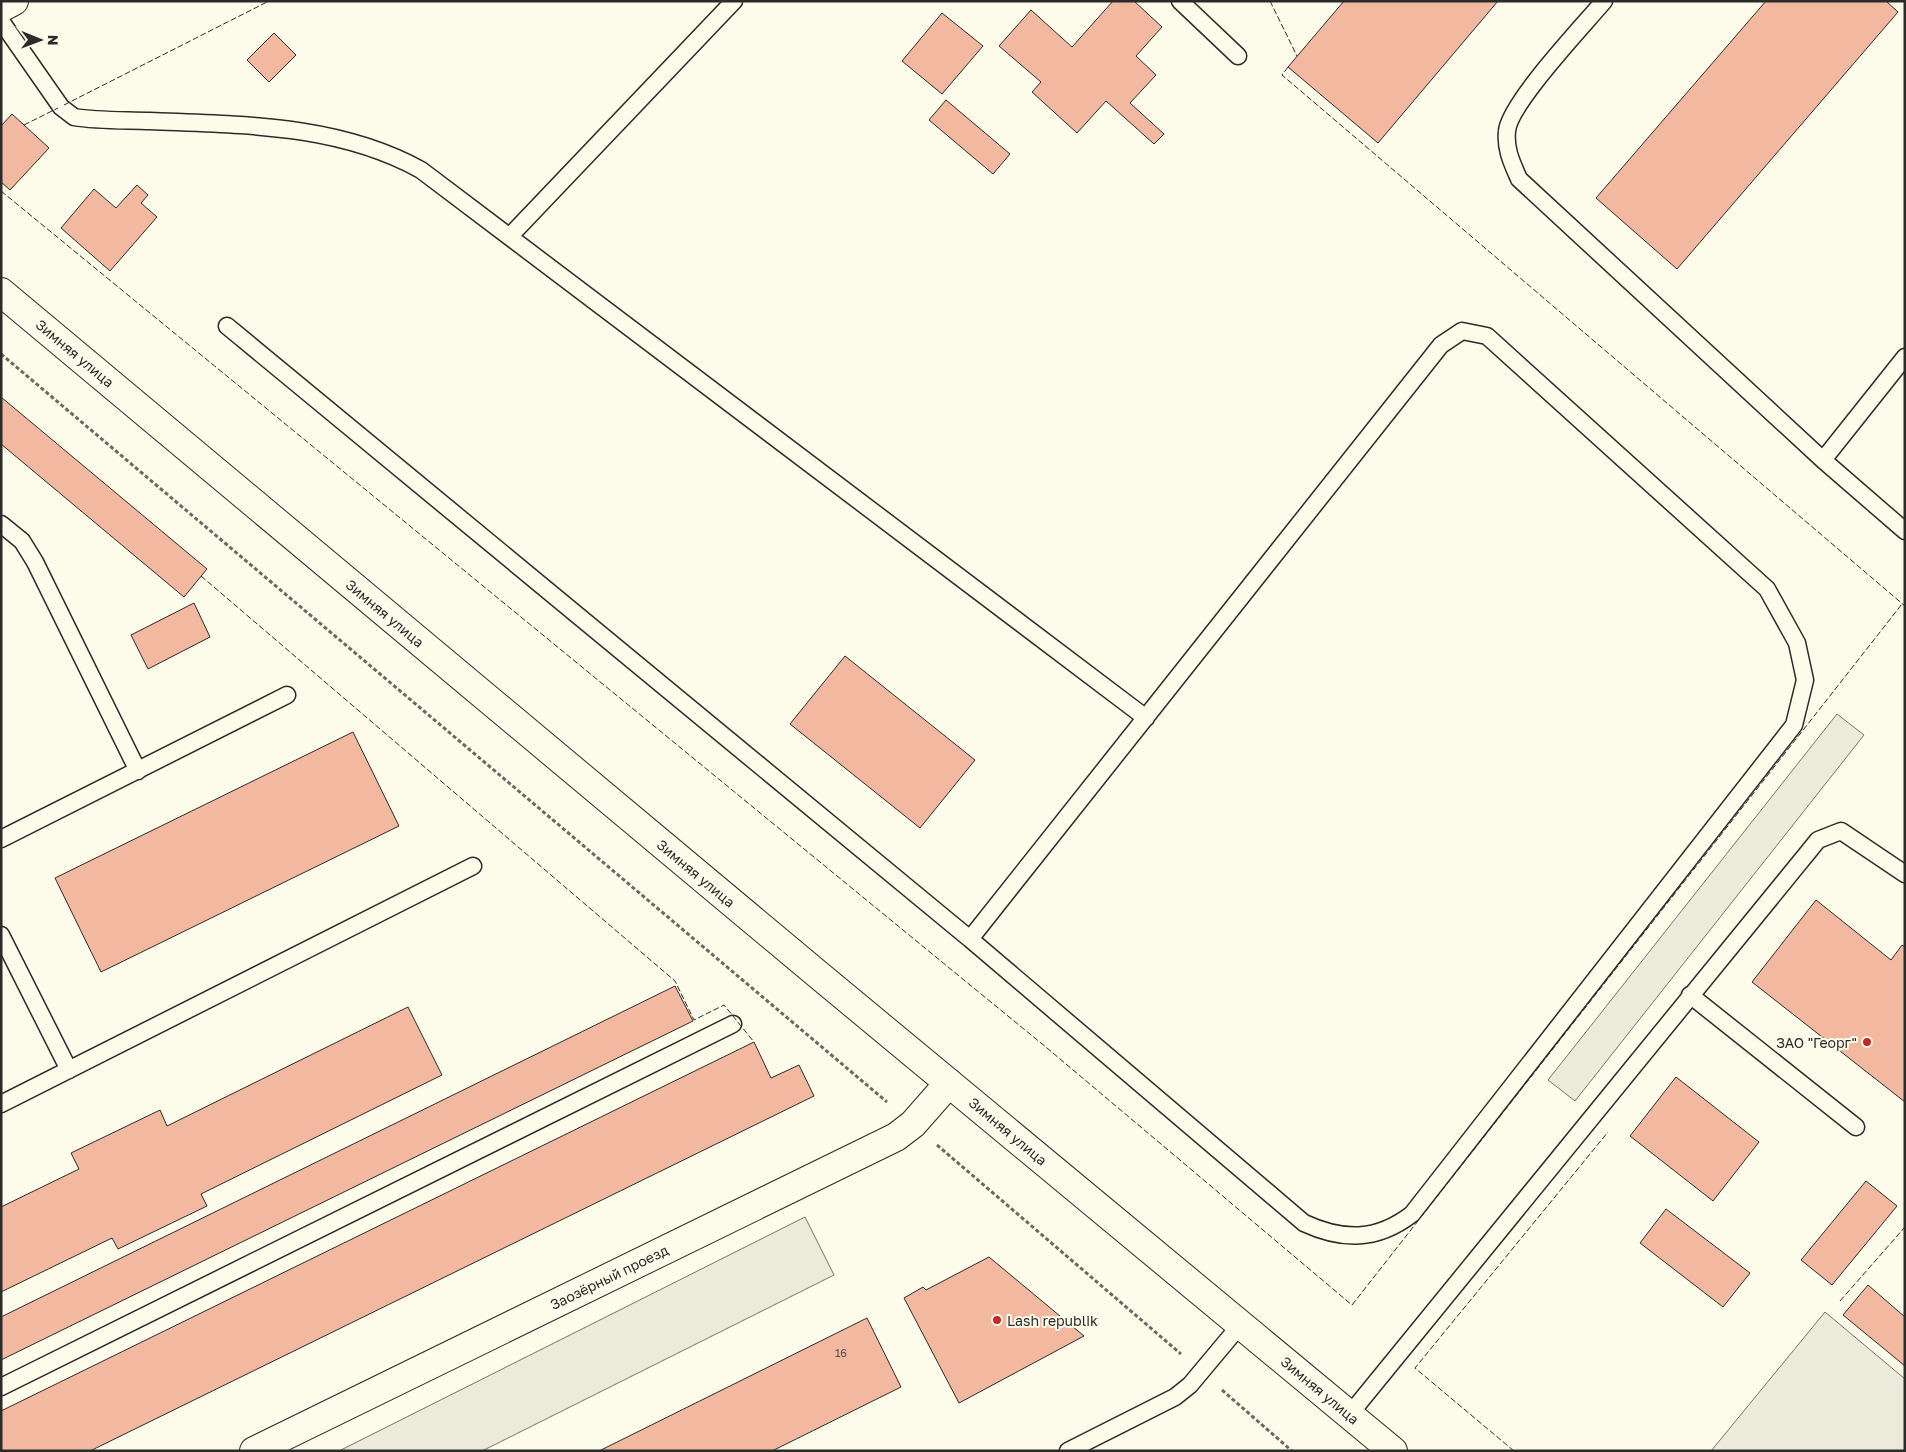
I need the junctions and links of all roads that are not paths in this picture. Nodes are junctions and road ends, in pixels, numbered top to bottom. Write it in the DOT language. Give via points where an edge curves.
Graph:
graph roads {
  1 [pos="14,1"];
  2 [pos="734,1"];
  3 [pos="1180,1"];
  4 [pos="1604,1"];
  5 [pos="1,8"];
  6 [pos="1,21"];
  7 [pos="1238,56"];
  8 [pos="510,236"];
  9 [pos="1,292"];
  10 [pos="227,326"];
  11 [pos="1905,357"];
  12 [pos="1823,460"];
  13 [pos="1,524"];
  14 [pos="1905,531"];
  15 [pos="287,695"];
  16 [pos="1146,718"];
  17 [pos="138,771"];
  18 [pos="1,839"];
  19 [pos="473,866"];
  20 [pos="1905,874"];
  21 [pos="1,935"];
  22 [pos="970,939"];
  23 [pos="1690,996"];
  24 [pos="733,1024"];
  25 [pos="69,1070"];
  26 [pos="949,1083"];
  27 [pos="1,1104"];
  28 [pos="1856,1127"];
  29 [pos="1241,1324"];
  30 [pos="1,1387"];
  31 [pos="1350,1414"];
  32 [pos="263,1449"];
  33 [pos="1068,1451"];
  34 [pos="1393,1451"];
  1 -- 5 [label="main road"];
  2 -- 8 [label="lane"];
  3 -- 7 [label="lane"];
  4 -- 12 [label="lane" via="1516,106 1507,130 1508,155 1519,179"];
  6 -- 8 [label="lane" via="61,107 74,117 275,128 324,134 364,144 421,170"];
  8 -- 16 [label="lane"];
  9 -- 26 [label="main road, Зимняя улица"];
  10 -- 22 [label="lane"];
  11 -- 12 [label="lane"];
  12 -- 14 [label="lane"];
  13 -- 17 [label="lane" via="22,541 35,562"];
  15 -- 17 [label="lane"];
  16 -- 22 [label="lane"];
  16 -- 22 [label="lane" via="1440,345 1462,331 1487,336 1767,589 1797,643 1805,680 1794,725 1788,733 1412,1214 1396,1226 1374,1234 1326,1233 1304,1223"];
  17 -- 18 [label="lane"];
  19 -- 25 [label="lane"];
  20 -- 23 [label="lane" via="1841,830 1818,840"];
  21 -- 25 [label="lane"];
  23 -- 28 [label="lane"];
  23 -- 31 [label="lane"];
  24 -- 30 [label="lane"];
  25 -- 27 [label="lane"];
  26 -- 29 [label="main road, Зимняя улица"];
  26 -- 32 [label="main road, Заозёрный проезд" via="913,1124 896,1137"];
  29 -- 31 [label="main road, Зимняя улица"];
  29 -- 33 [label="lane" via="1190,1386"];
  31 -- 34 [label="main road, Зимняя улица"];
}
